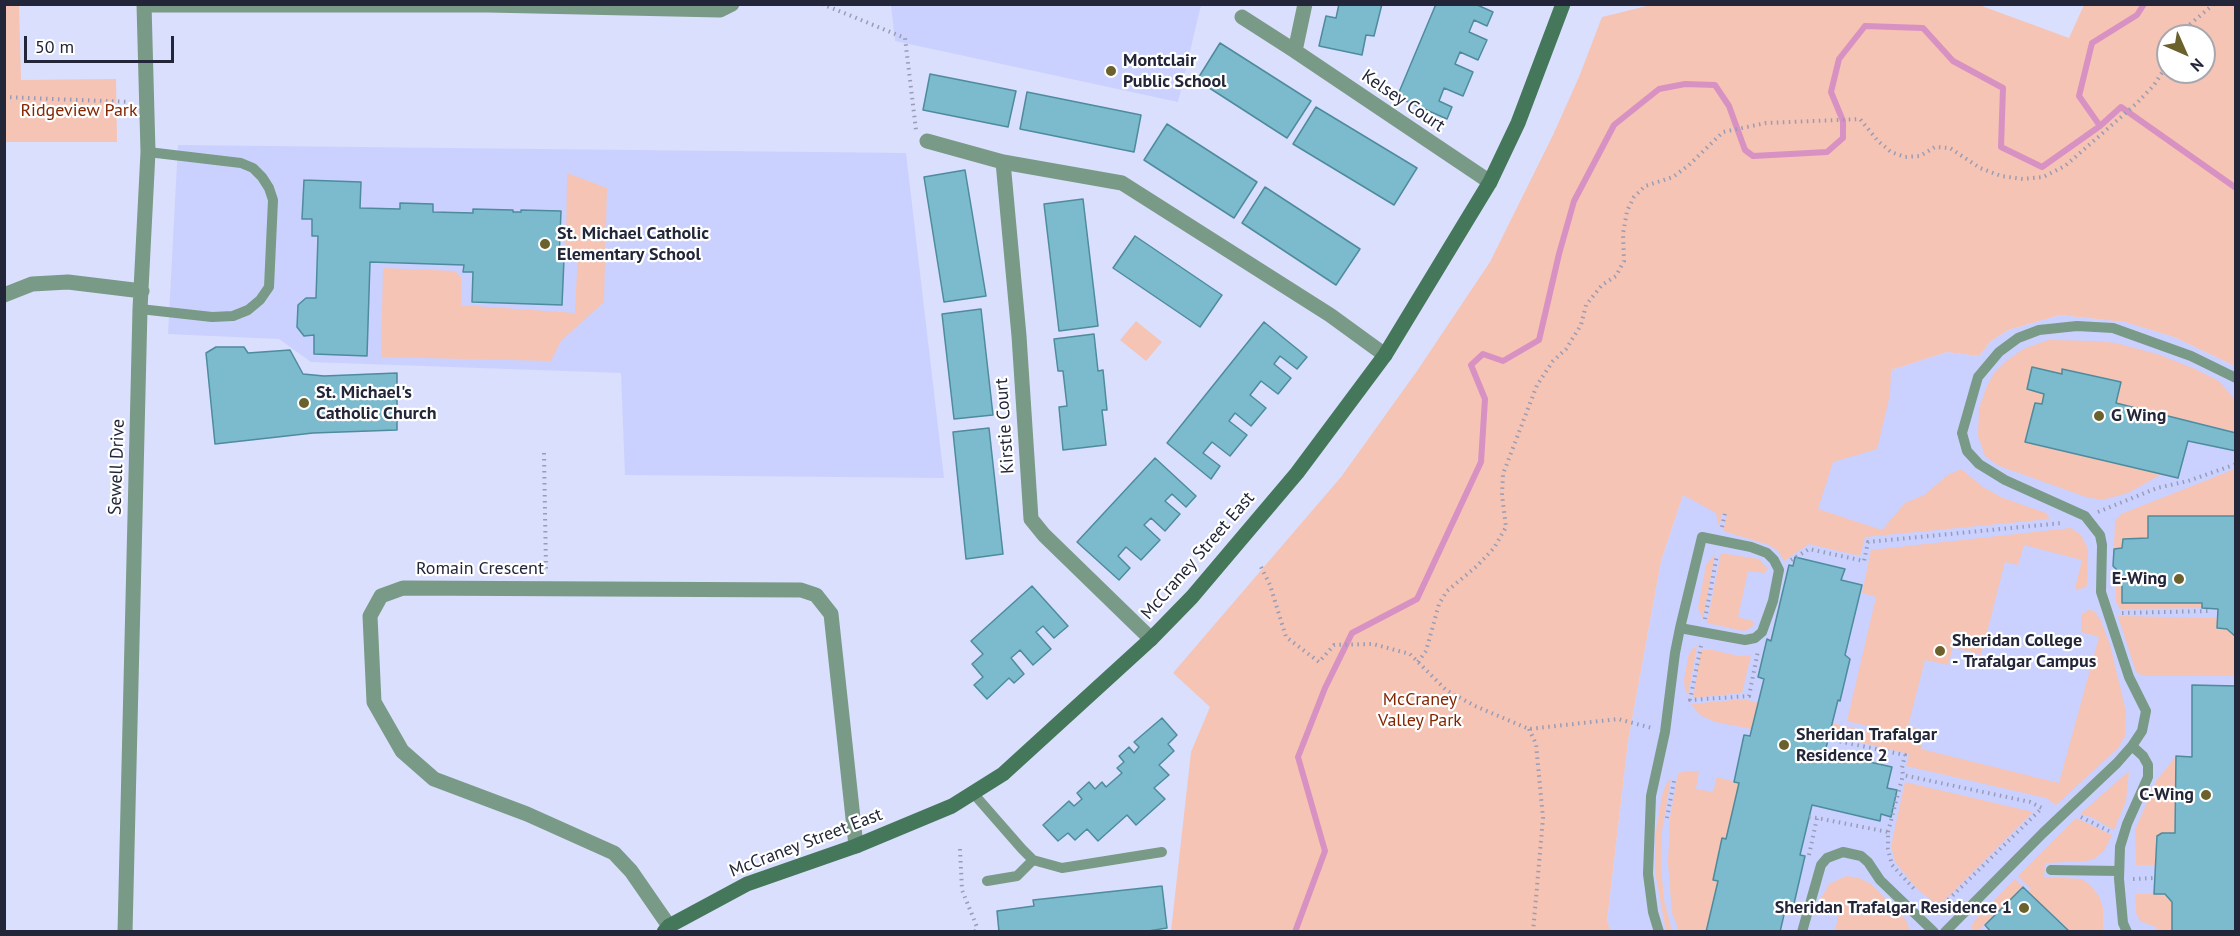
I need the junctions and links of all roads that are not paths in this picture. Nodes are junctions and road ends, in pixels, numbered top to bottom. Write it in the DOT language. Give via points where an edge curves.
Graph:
graph roads {
  1 [pos="732,4"];
  2 [pos="1305,4"];
  3 [pos="1563,4"];
  4 [pos="144,5"];
  5 [pos="488,5"];
  6 [pos="1242,17"];
  7 [pos="1295,51"];
  8 [pos="927,141"];
  9 [pos="148,152"];
  10 [pos="1003,162"];
  11 [pos="1490,182"];
  12 [pos="142,291"];
  13 [pos="4,295"];
  14 [pos="140,309"];
  15 [pos="1385,356"];
  16 [pos="2235,378"];
  17 [pos="1680,627"];
  18 [pos="1151,639"];
  19 [pos="2132,746"];
  20 [pos="973,793"];
  21 [pos="856,846"];
  22 [pos="1162,852"];
  23 [pos="1034,860"];
  24 [pos="2051,870"];
  25 [pos="2119,875"];
  26 [pos="987,881"];
  27 [pos="667,929"];
  28 [pos="125,932"];
  29 [pos="1659,932"];
  30 [pos="1802,932"];
  31 [pos="1934,932"];
  32 [pos="1945,932"];
  33 [pos="2127,932"];
  1 -- 5 [label="street" via="720,10"];
  2 -- 7 [label="street"];
  3 -- 11 [label="street, McCraney Street East" via="1518,123"];
  4 -- 5 [label="street"];
  4 -- 9 [label="street, Sewell Drive"];
  6 -- 7 [label="street, Kelsey Court"];
  7 -- 11 [label="street, Kelsey Court"];
  8 -- 10 [label="street"];
  9 -- 12 [label="street, Sewell Drive"];
  9 -- 14 [label="lane" via="241,163 262,177 273,200 269,287 248,310 233,316"];
  10 -- 15 [label="street" via="1122,183 1330,315"];
  10 -- 18 [label="street, Kirstie Court" via="1031,519"];
  11 -- 15 [label="street, McCraney Street East"];
  12 -- 13 [label="street" via="68,282 32,284"];
  12 -- 14 [label="street, Sewell Drive"];
  14 -- 28 [label="street, Sewell Drive"];
  15 -- 18 [label="street, McCraney Street East" via="1297,473 1192,597"];
  16 -- 19 [label="lane" via="2191,356 2114,328 2039,330 2018,338 1999,352 1978,377 1962,433 1967,450 1979,464 2085,516 2100,535 2101,592 2128,676 2146,711 2142,731"];
  17 -- 17 [label="lane" via="1702,537 1751,547 1774,560 1779,570 1773,601 1762,632 1755,638 1746,640"];
  17 -- 29 [label="lane" via="1652,796 1648,874"];
  18 -- 20 [label="street, McCraney Street East" via="1003,774"];
  19 -- 25 [label="lane" via="2148,765 2148,777 2122,839"];
  19 -- 32 [label="lane"];
  20 -- 21 [label="street, McCraney Street East" via="952,806"];
  20 -- 23 [label="lane"];
  21 -- 27 [label="street, McCraney Street East" via="747,884"];
  21 -- 27 [label="street, Romain Crescent" via="831,614 816,595 801,590 402,588 381,596 370,616 374,702 402,751 434,779 614,853 631,871"];
  22 -- 23 [label="lane" via="1062,868"];
  23 -- 26 [label="lane" via="1017,876"];
  24 -- 25 [label="lane"];
  25 -- 33 [label="lane"];
  30 -- 31 [label="lane" via="1821,865 1843,852 1868,862 1880,880"];
}
